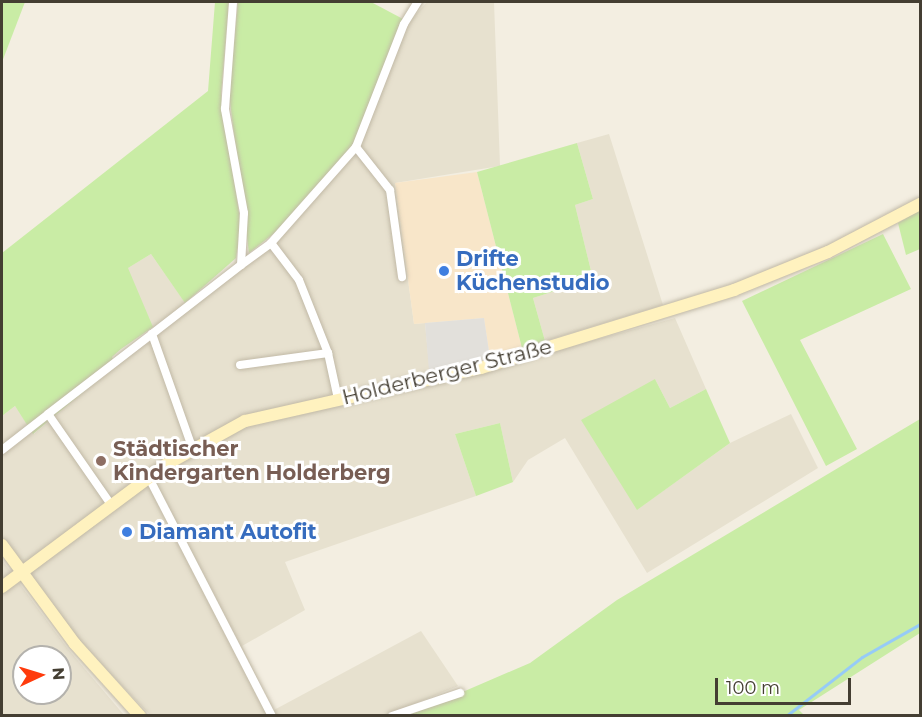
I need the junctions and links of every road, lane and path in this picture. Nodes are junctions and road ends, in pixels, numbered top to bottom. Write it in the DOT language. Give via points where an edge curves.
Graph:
graph roads {
  1 [pos="233,2"];
  2 [pos="418,2"];
  3 [pos="356,147"];
  4 [pos="921,204"];
  5 [pos="271,243"];
  6 [pos="241,265"];
  7 [pos="402,277"];
  8 [pos="152,334"];
  9 [pos="328,353"];
  10 [pos="240,365"];
  11 [pos="338,399"];
  12 [pos="48,414"];
  13 [pos="192,447"];
  14 [pos="2,450"];
  15 [pos="149,478"];
  16 [pos="112,506"];
  17 [pos="2,545"];
  18 [pos="21,572"];
  19 [pos="2,587"];
  20 [pos="460,693"];
  21 [pos="140,716"];
  22 [pos="272,716"];
  23 [pos="392,716"];
  1 -- 6 [label="street" via="225,109 244,213"];
  2 -- 3 [label="street" via="404,24"];
  3 -- 5 [label="street"];
  3 -- 7 [label="street" via="390,189"];
  4 -- 11 [label="main road, Holderberger Straße" via="828,252 734,290 481,368"];
  5 -- 6 [label="street"];
  5 -- 9 [label="street" via="298,280"];
  6 -- 8 [label="street"];
  8 -- 12 [label="street"];
  8 -- 13 [label="street"];
  9 -- 10 [label="street"];
  9 -- 11 [label="street"];
  11 -- 13 [label="main road, Holderberger Straße" via="245,421"];
  12 -- 14 [label="street"];
  12 -- 16 [label="street"];
  13 -- 15 [label="main road, Holderberger Straße"];
  15 -- 16 [label="main road, Holderberger Straße"];
  15 -- 22 [label="street"];
  16 -- 18 [label="main road, Holderberger Straße"];
  17 -- 18 [label="main road"];
  18 -- 19 [label="main road, Holderberger Straße"];
  18 -- 21 [label="main road" via="75,644"];
  20 -- 23 [label="street"];
}
